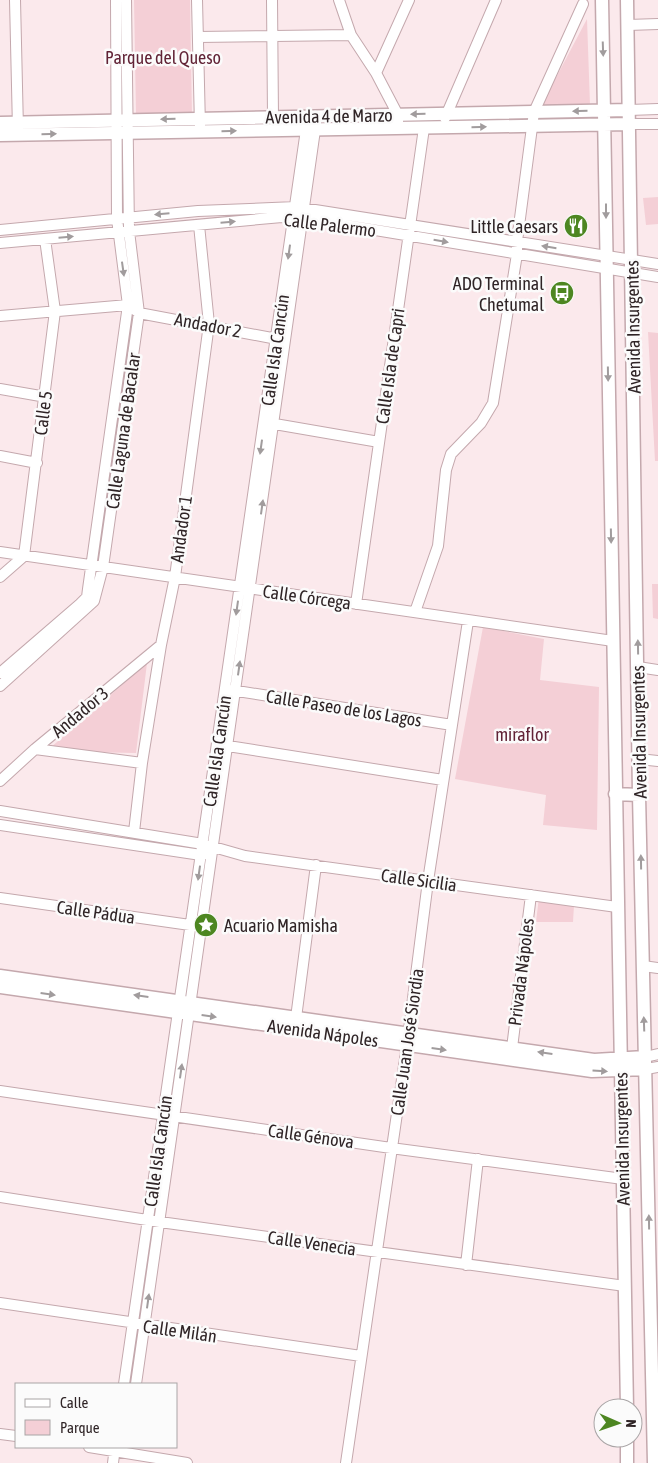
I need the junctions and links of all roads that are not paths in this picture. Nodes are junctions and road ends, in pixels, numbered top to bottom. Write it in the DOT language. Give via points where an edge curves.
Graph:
graph roads {
  1 [pos="15,0"];
  2 [pos="116,0"];
  3 [pos="126,0"];
  4 [pos="197,0"];
  5 [pos="272,0"];
  6 [pos="339,0"];
  7 [pos="408,0"];
  8 [pos="496,0"];
  9 [pos="602,0"];
  10 [pos="627,0"];
  11 [pos="583,4"];
  12 [pos="658,24"];
  13 [pos="628,25"];
  14 [pos="273,34"];
  15 [pos="351,35"];
  16 [pos="198,37"];
  17 [pos="376,73"];
  18 [pos="658,109"];
  19 [pos="605,110"];
  20 [pos="629,110"];
  21 [pos="534,112"];
  22 [pos="446,114"];
  23 [pos="398,115"];
  24 [pos="274,117"];
  25 [pos="0,123"];
  26 [pos="312,123"];
  27 [pos="605,124"];
  28 [pos="630,124"];
  29 [pos="658,124"];
  30 [pos="200,125"];
  31 [pos="532,126"];
  32 [pos="123,127"];
  33 [pos="444,127"];
  34 [pos="399,128"];
  35 [pos="424,128"];
  36 [pos="18,129"];
  37 [pos="0,135"];
  38 [pos="300,212"];
  39 [pos="129,218"];
  40 [pos="117,219"];
  41 [pos="410,224"];
  42 [pos="199,225"];
  43 [pos="0,230"];
  44 [pos="124,232"];
  45 [pos="409,236"];
  46 [pos="45,239"];
  47 [pos="517,241"];
  48 [pos="0,243"];
  49 [pos="517,254"];
  50 [pos="606,262"];
  51 [pos="658,264"];
  52 [pos="632,266"];
  53 [pos="658,277"];
  54 [pos="128,305"];
  55 [pos="55,311"];
  56 [pos="139,313"];
  57 [pos="0,316"];
  58 [pos="209,324"];
  59 [pos="277,339"];
  60 [pos="0,389"];
  61 [pos="46,397"];
  62 [pos="269,423"];
  63 [pos="379,442"];
  64 [pos="0,456"];
  65 [pos="37,463"];
  66 [pos="0,552"];
  67 [pos="24,556"];
  68 [pos="92,566"];
  69 [pos="103,567"];
  70 [pos="0,577"];
  71 [pos="175,577"];
  72 [pos="245,589"];
  73 [pos="356,604"];
  74 [pos="415,612"];
  75 [pos="468,621"];
  76 [pos="613,641"];
  77 [pos="161,645"];
  78 [pos="638,667"];
  79 [pos="658,670"];
  80 [pos="0,673"];
  81 [pos="0,686"];
  82 [pos="231,690"];
  83 [pos="452,725"];
  84 [pos="228,746"];
  85 [pos="35,749"];
  86 [pos="639,759"];
  87 [pos="658,761"];
  88 [pos="142,763"];
  89 [pos="444,780"];
  90 [pos="0,782"];
  91 [pos="615,794"];
  92 [pos="639,795"];
  93 [pos="0,812"];
  94 [pos="0,825"];
  95 [pos="134,832"];
  96 [pos="213,848"];
  97 [pos="202,855"];
  98 [pos="316,865"];
  99 [pos="428,881"];
  100 [pos="531,895"];
  101 [pos="0,898"];
  102 [pos="617,907"];
  103 [pos="196,926"];
  104 [pos="643,966"];
  105 [pos="658,968"];
  106 [pos="0,976"];
  107 [pos="0,987"];
  108 [pos="185,1008"];
  109 [pos="296,1018"];
  110 [pos="408,1039"];
  111 [pos="503,1051"];
  112 [pos="658,1054"];
  113 [pos="650,1065"];
  114 [pos="621,1066"];
  115 [pos="0,1091"];
  116 [pos="164,1114"];
  117 [pos="175,1116"];
  118 [pos="391,1148"];
  119 [pos="478,1159"];
  120 [pos="623,1179"];
  121 [pos="0,1197"];
  122 [pos="148,1220"];
  123 [pos="160,1222"];
  124 [pos="376,1252"];
  125 [pos="466,1265"];
  126 [pos="624,1286"];
  127 [pos="0,1303"];
  128 [pos="133,1324"];
  129 [pos="145,1326"];
  130 [pos="361,1356"];
  131 [pos="124,1383"];
  132 [pos="136,1383"];
  133 [pos="626,1398"];
  134 [pos="0,1434"];
  135 [pos="15,1436"];
  136 [pos="102,1448"];
  137 [pos="627,1448"];
  138 [pos="115,1449"];
  139 [pos="126,1454"];
  140 [pos="113,1463"];
  141 [pos="187,1463"];
  142 [pos="346,1463"];
  143 [pos="627,1463"];
  144 [pos="654,1463"];
  1 -- 36 [label="street"];
  2 -- 32 [label="street"];
  3 -- 32 [label="street"];
  4 -- 16 [label="street"];
  5 -- 14 [label="street"];
  6 -- 15 [label="street"];
  7 -- 17 [label="street"];
  8 -- 22 [label="street"];
  9 -- 19 [label="main road, Avenida Insurgentes, one-way"];
  10 -- 13 [label="main road, Avenida Insurgentes"];
  11 -- 21 [label="street"];
  12 -- 13 [label="street"];
  13 -- 20 [label="main road, Avenida Insurgentes"];
  14 -- 15 [label="street"];
  14 -- 16 [label="street"];
  14 -- 24 [label="street"];
  15 -- 17 [label="street"];
  16 -- 30 [label="street"];
  17 -- 23 [label="street"];
  18 -- 20 [label="street, Avenida 4 de Marzo"];
  19 -- 20 [label="main road, Avenida 4 de Marzo"];
  19 -- 21 [label="main road, Avenida 4 de Marzo, one-way"];
  19 -- 27 [label="main road, Avenida Insurgentes"];
  20 -- 28 [label="main road, Avenida Insurgentes"];
  21 -- 22 [label="main road, Avenida 4 de Marzo"];
  21 -- 31 [label="street"];
  22 -- 23 [label="main road, Avenida 4 de Marzo, one-way"];
  22 -- 33 [label="street"];
  23 -- 26 [label="main road, Avenida 4 de Marzo"];
  23 -- 34 [label="street"];
  24 -- 26 [label="main road, Avenida 4 de Marzo"];
  24 -- 30 [label="main road, Avenida 4 de Marzo"];
  25 -- 36 [label="main road, Avenida 4 de Marzo"];
  30 -- 26 [label="main road, Avenida 4 de Marzo, one-way"];
  26 -- 34 [label="main road, Avenida 4 de Marzo"];
  26 -- 38 [label="street, Calle Isla Cancún"];
  27 -- 28 [label="main road, Avenida 4 de Marzo"];
  27 -- 31 [label="main road, Avenida 4 de Marzo"];
  27 -- 50 [label="main road, Avenida Insurgentes, one-way"];
  28 -- 29 [label="street, Avenida 4 de Marzo"];
  28 -- 52 [label="main road, Avenida Insurgentes"];
  30 -- 32 [label="main road, Avenida 4 de Marzo"];
  33 -- 31 [label="main road, Avenida 4 de Marzo, one-way"];
  31 -- 47 [label="street"];
  32 -- 36 [label="main road, Avenida 4 de Marzo"];
  32 -- 39 [label="street, Calle Laguna de Bacalar"];
  32 -- 40 [label="street, Calle Laguna de Bacalar"];
  33 -- 35 [label="main road, Avenida 4 de Marzo"];
  34 -- 35 [label="main road, Avenida 4 de Marzo"];
  35 -- 41 [label="street, Calle Isla de Capri"];
  36 -- 37 [label="main road, Avenida 4 de Marzo"];
  38 -- 39 [label="street, Calle Palermo, one-way" via="198,211"];
  38 -- 41 [label="street, Calle Palermo"];
  42 -- 38 [label="street, Calle Palermo, one-way"];
  38 -- 45 [label="street, Calle Palermo"];
  38 -- 59 [label="street, Calle Isla Cancún, one-way"];
  38 -- 62 [label="street, Calle Isla Cancún"];
  39 -- 40 [label="street, Calle Palermo"];
  39 -- 44 [label="street, Calle Laguna de Bacalar"];
  40 -- 43 [label="street, Calle Palermo"];
  40 -- 44 [label="street, Calle Laguna de Bacalar"];
  41 -- 45 [label="street, Calle Isla de Capri"];
  41 -- 47 [label="street, Calle Palermo"];
  42 -- 44 [label="street, Calle Palermo"];
  42 -- 58 [label="street, Andador 1"];
  46 -- 44 [label="street, Calle Palermo, one-way"];
  44 -- 54 [label="street, Calle Laguna de Bacalar, one-way"];
  44 -- 56 [label="street, Calle Laguna de Bacalar"];
  45 -- 49 [label="street, Calle Palermo, one-way"];
  45 -- 63 [label="street, Calle Isla de Capri"];
  46 -- 48 [label="street, Calle Palermo"];
  46 -- 55 [label="street, Calle 5"];
  47 -- 49 [label="street"];
  50 -- 47 [label="street, Calle Palermo, one-way"];
  49 -- 50 [label="street, Calle Palermo"];
  49 -- 74 [label="street" via="493,403 481,423 451,454 446,470 438,546"];
  50 -- 52 [label="street, Calle Palermo"];
  50 -- 76 [label="main road, Avenida Insurgentes, one-way"];
  51 -- 52 [label="street, Calle Palermo"];
  52 -- 53 [label="street, Calle Palermo"];
  78 -- 52 [label="main road, Avenida Insurgentes, one-way"];
  54 -- 55 [label="street"];
  54 -- 56 [label="street"];
  54 -- 68 [label="street, Calle Laguna de Bacalar"];
  55 -- 57 [label="street"];
  55 -- 61 [label="street, Calle 5"];
  56 -- 58 [label="street, Andador 2"];
  56 -- 69 [label="street, Calle Laguna de Bacalar"];
  58 -- 59 [label="street, Andador 2"];
  58 -- 71 [label="street, Andador 1"];
  59 -- 62 [label="street, Calle Isla Cancún"];
  60 -- 61 [label="street"];
  61 -- 65 [label="street, Calle 5"];
  62 -- 63 [label="street"];
  62 -- 72 [label="street, Calle Isla Cancún"];
  63 -- 73 [label="street, Calle Isla de Capri"];
  64 -- 65 [label="street"];
  65 -- 67 [label="street, Calle 5"];
  66 -- 67 [label="street, Calle Córcega"];
  67 -- 68 [label="street, Calle Córcega"];
  67 -- 70 [label="street"];
  68 -- 69 [label="street, Calle Córcega"];
  68 -- 80 [label="street, Calle Laguna de Bacalar" via="87,596"];
  69 -- 71 [label="street, Calle Córcega"];
  69 -- 81 [label="street, Calle Laguna de Bacalar" via="94,601"];
  71 -- 72 [label="street, Calle Córcega"];
  71 -- 77 [label="street, Andador 1"];
  72 -- 73 [label="street, Calle Córcega"];
  72 -- 82 [label="street, Calle Isla Cancún"];
  73 -- 74 [label="street, Calle Córcega"];
  74 -- 75 [label="street, Calle Córcega"];
  75 -- 76 [label="street, Calle Córcega"];
  75 -- 83 [label="street, Calle Juan José Siordia"];
  76 -- 91 [label="main road, Avenida Insurgentes"];
  77 -- 85 [label="street, Andador 3"];
  77 -- 88 [label="street, Andador 1"];
  78 -- 79 [label="street"];
  78 -- 86 [label="main road, Avenida Insurgentes"];
  82 -- 83 [label="street, Calle Paseo de los Lagos"];
  82 -- 84 [label="street, Calle Isla Cancún"];
  82 -- 96 [label="street, Calle Isla Cancún"];
  83 -- 89 [label="street, Calle Juan José Siordia"];
  84 -- 89 [label="street"];
  84 -- 96 [label="street, Calle Isla Cancún"];
  85 -- 88 [label="street"];
  85 -- 90 [label="street, Andador 3"];
  86 -- 87 [label="street"];
  86 -- 92 [label="main road, Avenida Insurgentes"];
  88 -- 95 [label="street, Andador 1"];
  89 -- 99 [label="street, Calle Juan José Siordia"];
  91 -- 92 [label="main road"];
  91 -- 102 [label="main road, Avenida Insurgentes"];
  104 -- 92 [label="main road, Avenida Insurgentes, one-way"];
  93 -- 95 [label="street, Calle Sicilia"];
  94 -- 97 [label="street"];
  95 -- 96 [label="street, Calle Sicilia"];
  96 -- 97 [label="street, Calle Isla Cancún"];
  96 -- 98 [label="street, Calle Sicilia" via="245,856"];
  96 -- 103 [label="street, Calle Isla Cancún"];
  97 -- 103 [label="street, Calle Isla Cancún, one-way"];
  98 -- 99 [label="street, Calle Sicilia"];
  98 -- 109 [label="street"];
  99 -- 100 [label="street, Calle Sicilia"];
  99 -- 110 [label="street, Calle Juan José Siordia"];
  100 -- 102 [label="street, Calle Sicilia"];
  100 -- 111 [label="street, Privada Nápoles"];
  101 -- 103 [label="street, Calle Pádua"];
  102 -- 114 [label="main road, Avenida Insurgentes"];
  103 -- 108 [label="street, Calle Isla Cancún"];
  104 -- 105 [label="street"];
  113 -- 104 [label="main road, Avenida Insurgentes, one-way"];
  108 -- 106 [label="main road, Avenida Nápoles, one-way"];
  107 -- 108 [label="main road, Avenida Nápoles, one-way"];
  108 -- 109 [label="main road, Avenida Nápoles"];
  108 -- 110 [label="main road, Avenida Nápoles, one-way"];
  108 -- 116 [label="street, Calle Isla Cancún"];
  117 -- 108 [label="street, Calle Isla Cancún, one-way"];
  109 -- 110 [label="main road, Avenida Nápoles"];
  110 -- 111 [label="main road, Avenida Nápoles"];
  110 -- 118 [label="street, Calle Juan José Siordia"];
  111 -- 114 [label="main road, Avenida Nápoles" via="592,1071"];
  112 -- 113 [label="street"];
  113 -- 114 [label="main road, Avenida Nápoles"];
  144 -- 113 [label="main road, Avenida Insurgentes, one-way"];
  114 -- 120 [label="main road, Avenida Insurgentes"];
  115 -- 116 [label="street, Calle Génova"];
  116 -- 117 [label="street, Calle Génova"];
  116 -- 122 [label="street, Calle Isla Cancún"];
  117 -- 118 [label="street, Calle Génova"];
  117 -- 123 [label="street, Calle Isla Cancún"];
  118 -- 119 [label="street, Calle Génova"];
  118 -- 124 [label="street, Calle Juan José Siordia"];
  119 -- 120 [label="street, Calle Génova"];
  119 -- 125 [label="street"];
  120 -- 126 [label="main road, Avenida Insurgentes"];
  121 -- 122 [label="street, Calle Venecia"];
  122 -- 123 [label="street, Calle Venecia"];
  122 -- 128 [label="street, Calle Isla Cancún"];
  123 -- 124 [label="street, Calle Venecia"];
  129 -- 123 [label="street, Calle Isla Cancún, one-way"];
  124 -- 125 [label="street, Calle Venecia"];
  124 -- 130 [label="street, Calle Juan José Siordia"];
  125 -- 126 [label="street, Calle Venecia"];
  126 -- 133 [label="main road, Avenida Insurgentes"];
  127 -- 128 [label="street, Calle Milán"];
  128 -- 129 [label="street, Calle Milán"];
  128 -- 131 [label="street, Calle Isla Cancún"];
  129 -- 130 [label="street, Calle Milán"];
  129 -- 132 [label="street, Calle Isla Cancún"];
  130 -- 142 [label="street, Calle Juan José Siordia"];
  134 -- 135 [label="street"];
  136 -- 138 [label="street"];
  137 -- 143 [label="main road"];
  138 -- 139 [label="street"];
  138 -- 140 [label="street"];
  139 -- 141 [label="street"];
}
